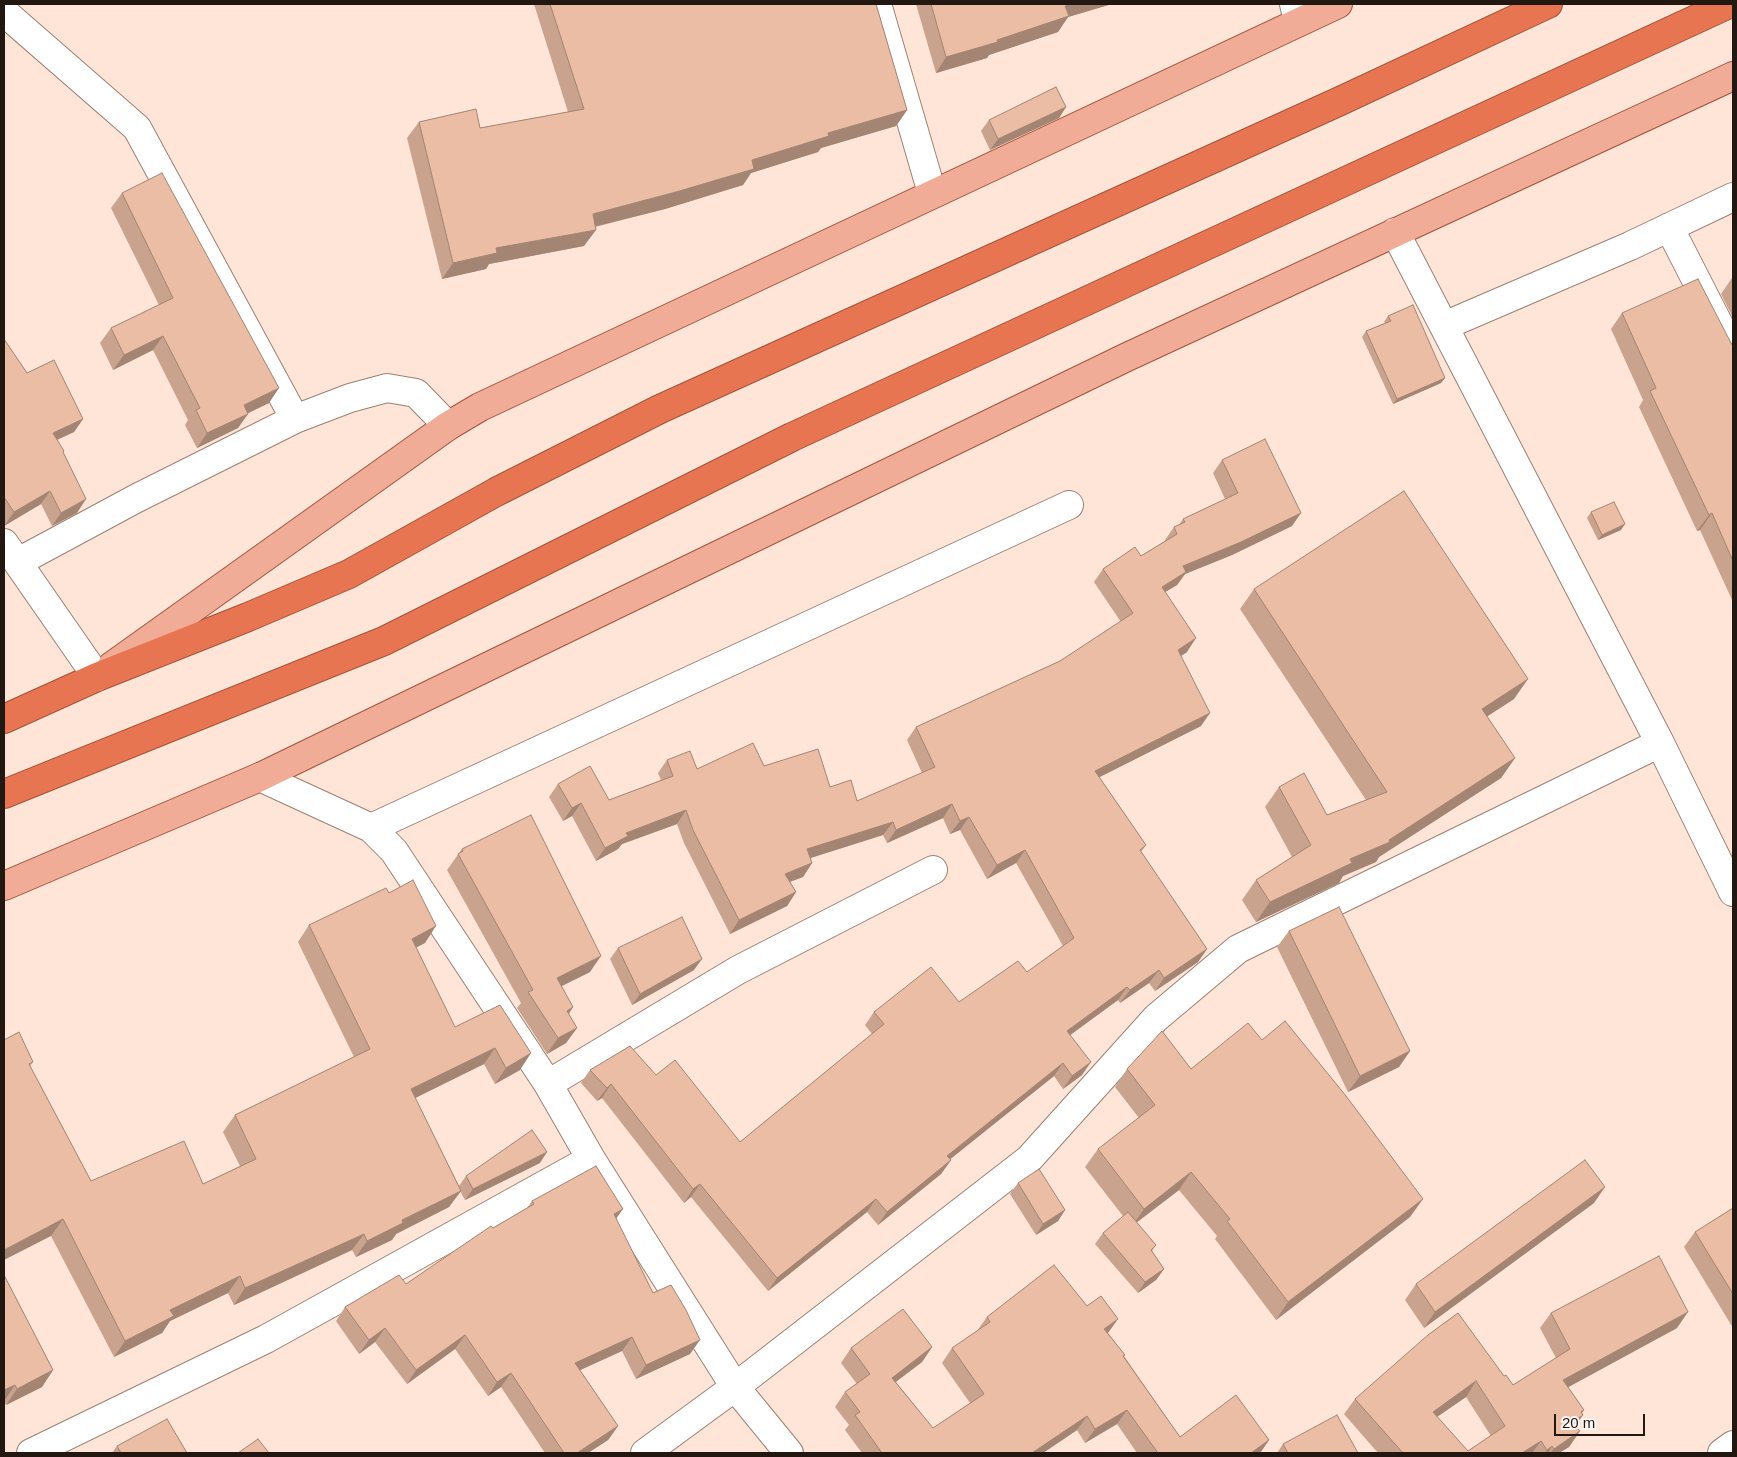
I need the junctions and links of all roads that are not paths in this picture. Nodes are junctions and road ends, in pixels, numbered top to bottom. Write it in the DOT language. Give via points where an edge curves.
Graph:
graph roads {
  1 [pos="877,4"];
  2 [pos="1338,4"];
  3 [pos="1548,4"];
  4 [pos="1728,4"];
  5 [pos="4,12"];
  6 [pos="1296,13"];
  7 [pos="1733,76"];
  8 [pos="932,193"];
  9 [pos="1733,197"];
  10 [pos="1669,227"];
  11 [pos="1395,232"];
  12 [pos="1444,326"];
  13 [pos="1733,352"];
  14 [pos="295,419"];
  15 [pos="448,426"];
  16 [pos="1069,505"];
  17 [pos="11,553"];
  18 [pos="97,677"];
  19 [pos="4,719"];
  20 [pos="1660,744"];
  21 [pos="260,777"];
  22 [pos="4,794"];
  23 [pos="371,828"];
  24 [pos="932,870"];
  25 [pos="4,886"];
  26 [pos="1733,892"];
  27 [pos="548,1084"];
  28 [pos="591,1159"];
  29 [pos="735,1387"];
  30 [pos="1733,1445"];
  31 [pos="30,1453"];
  32 [pos="645,1453"];
  33 [pos="789,1453"];
  34 [pos="1722,1453"];
  1 -- 8 [label="street"];
  2 -- 6 [label="main road"];
  3 -- 18 [label="highway" via="660,409 496,492 349,574"];
  4 -- 22 [label="highway" via="792,437 384,641"];
  5 -- 14 [label="street" via="137,128"];
  6 -- 8 [label="main road"];
  7 -- 11 [label="main road"];
  8 -- 15 [label="main road" via="480,407"];
  9 -- 10 [label="street"];
  10 -- 12 [label="street"];
  10 -- 13 [label="street"];
  11 -- 12 [label="street"];
  11 -- 21 [label="main road" via="1118,361"];
  12 -- 20 [label="street"];
  14 -- 15 [label="street" via="387,388 416,393"];
  14 -- 17 [label="street" via="137,498"];
  15 -- 18 [label="main road"];
  16 -- 23 [label="street"];
  17 -- 18 [label="street"];
  18 -- 19 [label="highway"];
  20 -- 26 [label="street"];
  20 -- 29 [label="street" via="1238,949 1156,1018 1028,1159"];
  21 -- 23 [label="street"];
  21 -- 25 [label="main road"];
  23 -- 27 [label="street" via="394,851"];
  24 -- 27 [label="street" via="738,970"];
  27 -- 28 [label="street"];
  28 -- 29 [label="street"];
  28 -- 31 [label="street" via="266,1340"];
  29 -- 32 [label="street"];
  29 -- 33 [label="street"];
  30 -- 34 [label="street"];
}
